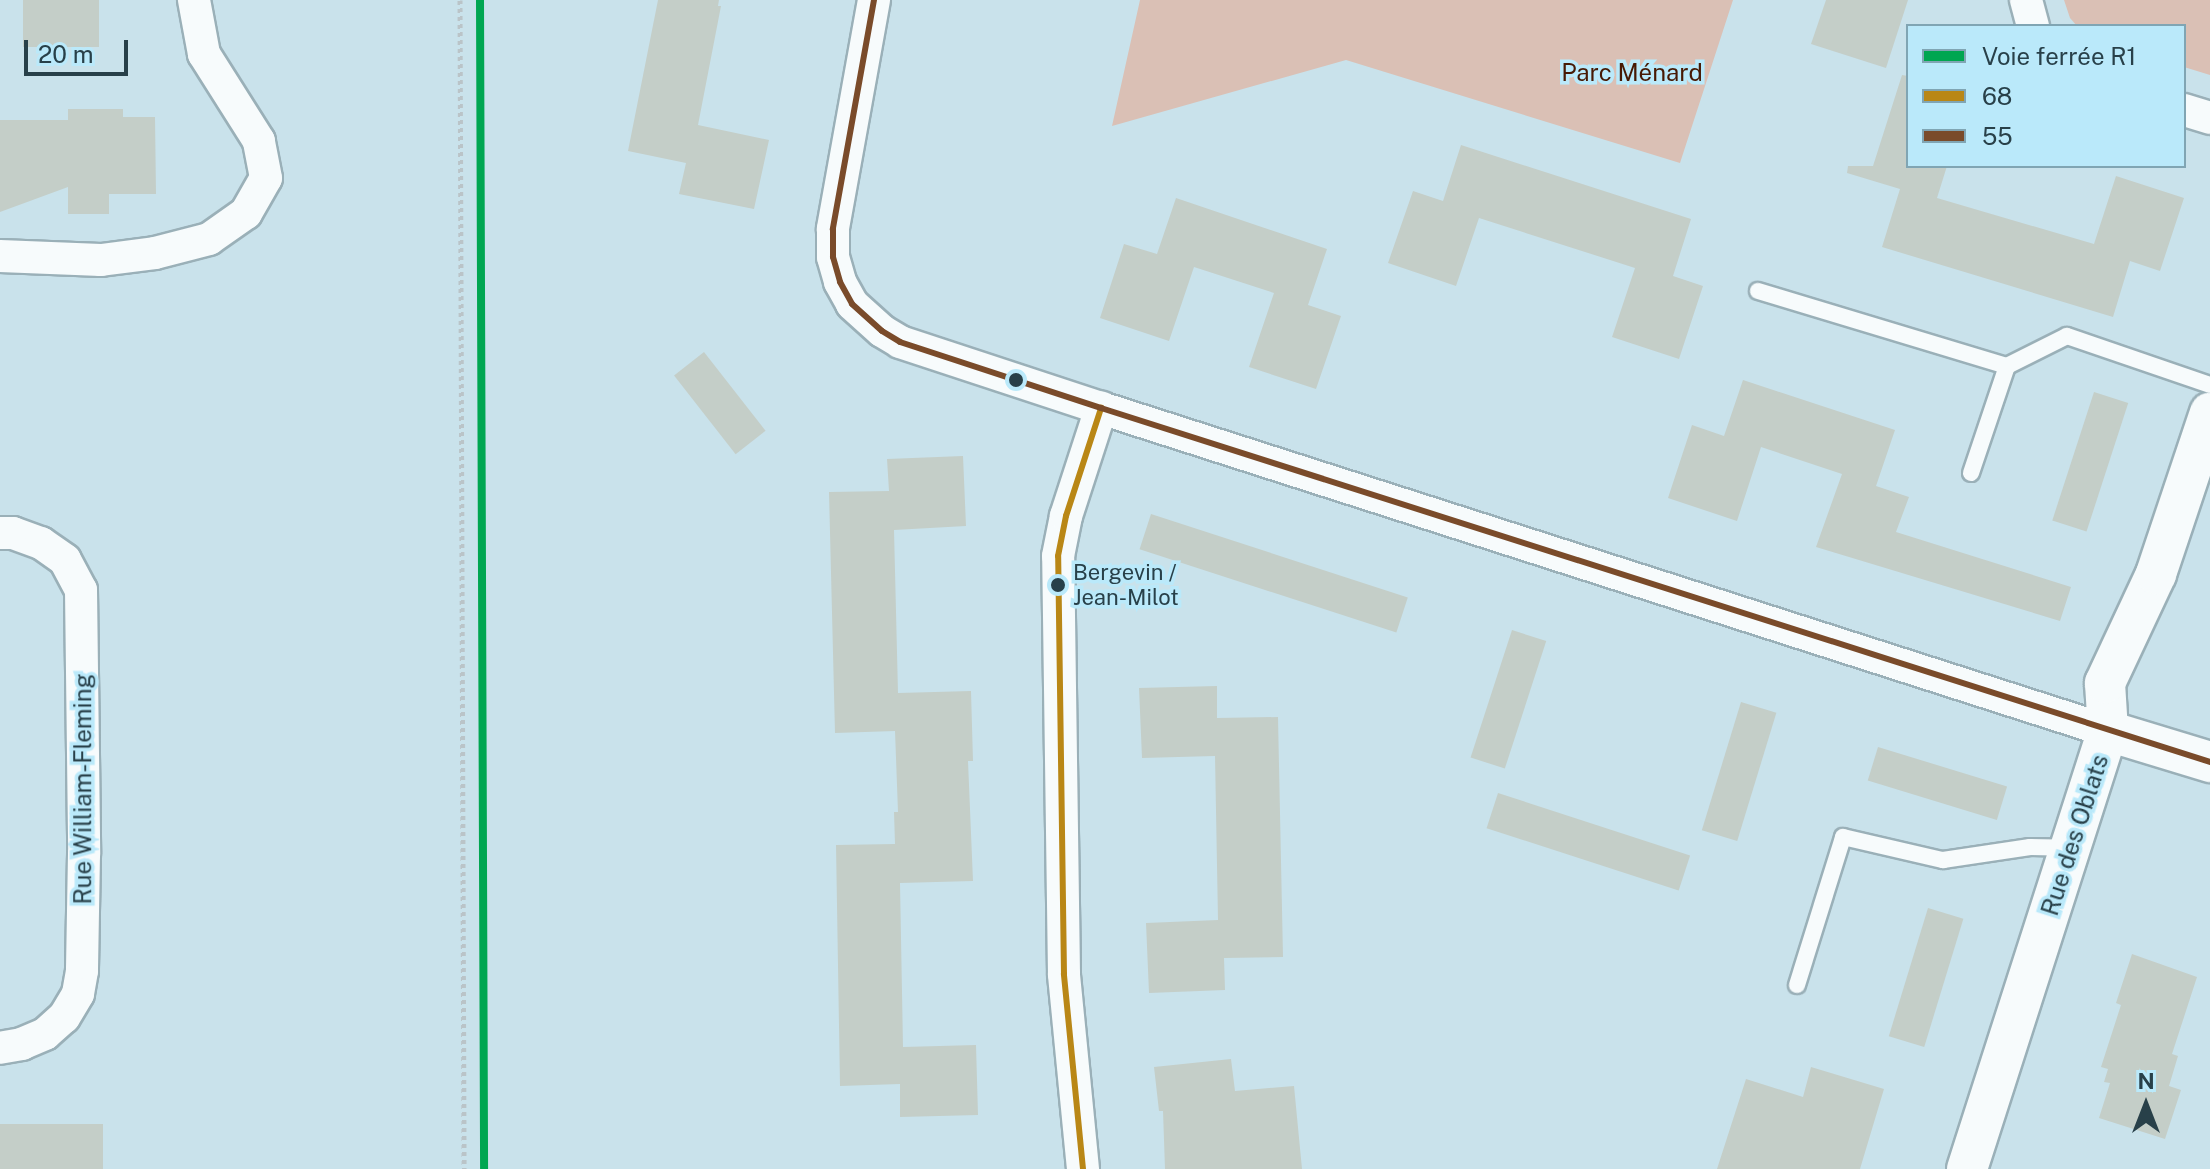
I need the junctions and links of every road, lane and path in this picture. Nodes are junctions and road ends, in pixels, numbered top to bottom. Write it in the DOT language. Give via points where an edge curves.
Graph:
graph roads {
  1 [pos="194,0"];
  2 [pos="460,0"];
  3 [pos="874,0"];
  4 [pos="2026,0"];
  5 [pos="2032,24"];
  6 [pos="2186,111"];
  7 [pos="2210,118"];
  8 [pos="0,256"];
  9 [pos="1758,291"];
  10 [pos="2007,366"];
  11 [pos="2210,385"];
  12 [pos="1101,408"];
  13 [pos="2210,413"];
  14 [pos="1971,473"];
  15 [pos="0,533"];
  16 [pos="2108,731"];
  17 [pos="2210,762"];
  18 [pos="2070,849"];
  19 [pos="1797,985"];
  20 [pos="0,1048"];
  21 [pos="464,1169"];
  22 [pos="1083,1169"];
  23 [pos="1967,1169"];
  1 -- 8 [label="street" via="204,54 259,141 266,178 246,213 209,239 155,253 101,260"];
  2 -- 21 [label="path"];
  3 -- 12 [label="street" via="833,229 833,257 852,304 900,342"];
  4 -- 5 [label="street"];
  6 -- 7 [label="street"];
  9 -- 10 [label="lane"];
  10 -- 11 [label="lane" via="2067,336"];
  10 -- 14 [label="lane"];
  12 -- 16 [label="street"];
  12 -- 22 [label="street" via="1058,556 1064,974"];
  13 -- 16 [label="street, Rue des Oblats" via="2156,574 2105,683"];
  15 -- 20 [label="street, Rue William-Fleming" via="41,543 65,560 81,590 84,764 78,994 45,1034"];
  16 -- 17 [label="street"];
  16 -- 18 [label="street, Rue des Oblats"];
  18 -- 19 [label="lane" via="2030,847 1943,860 1843,837"];
  18 -- 23 [label="street, Rue des Oblats"];
}
